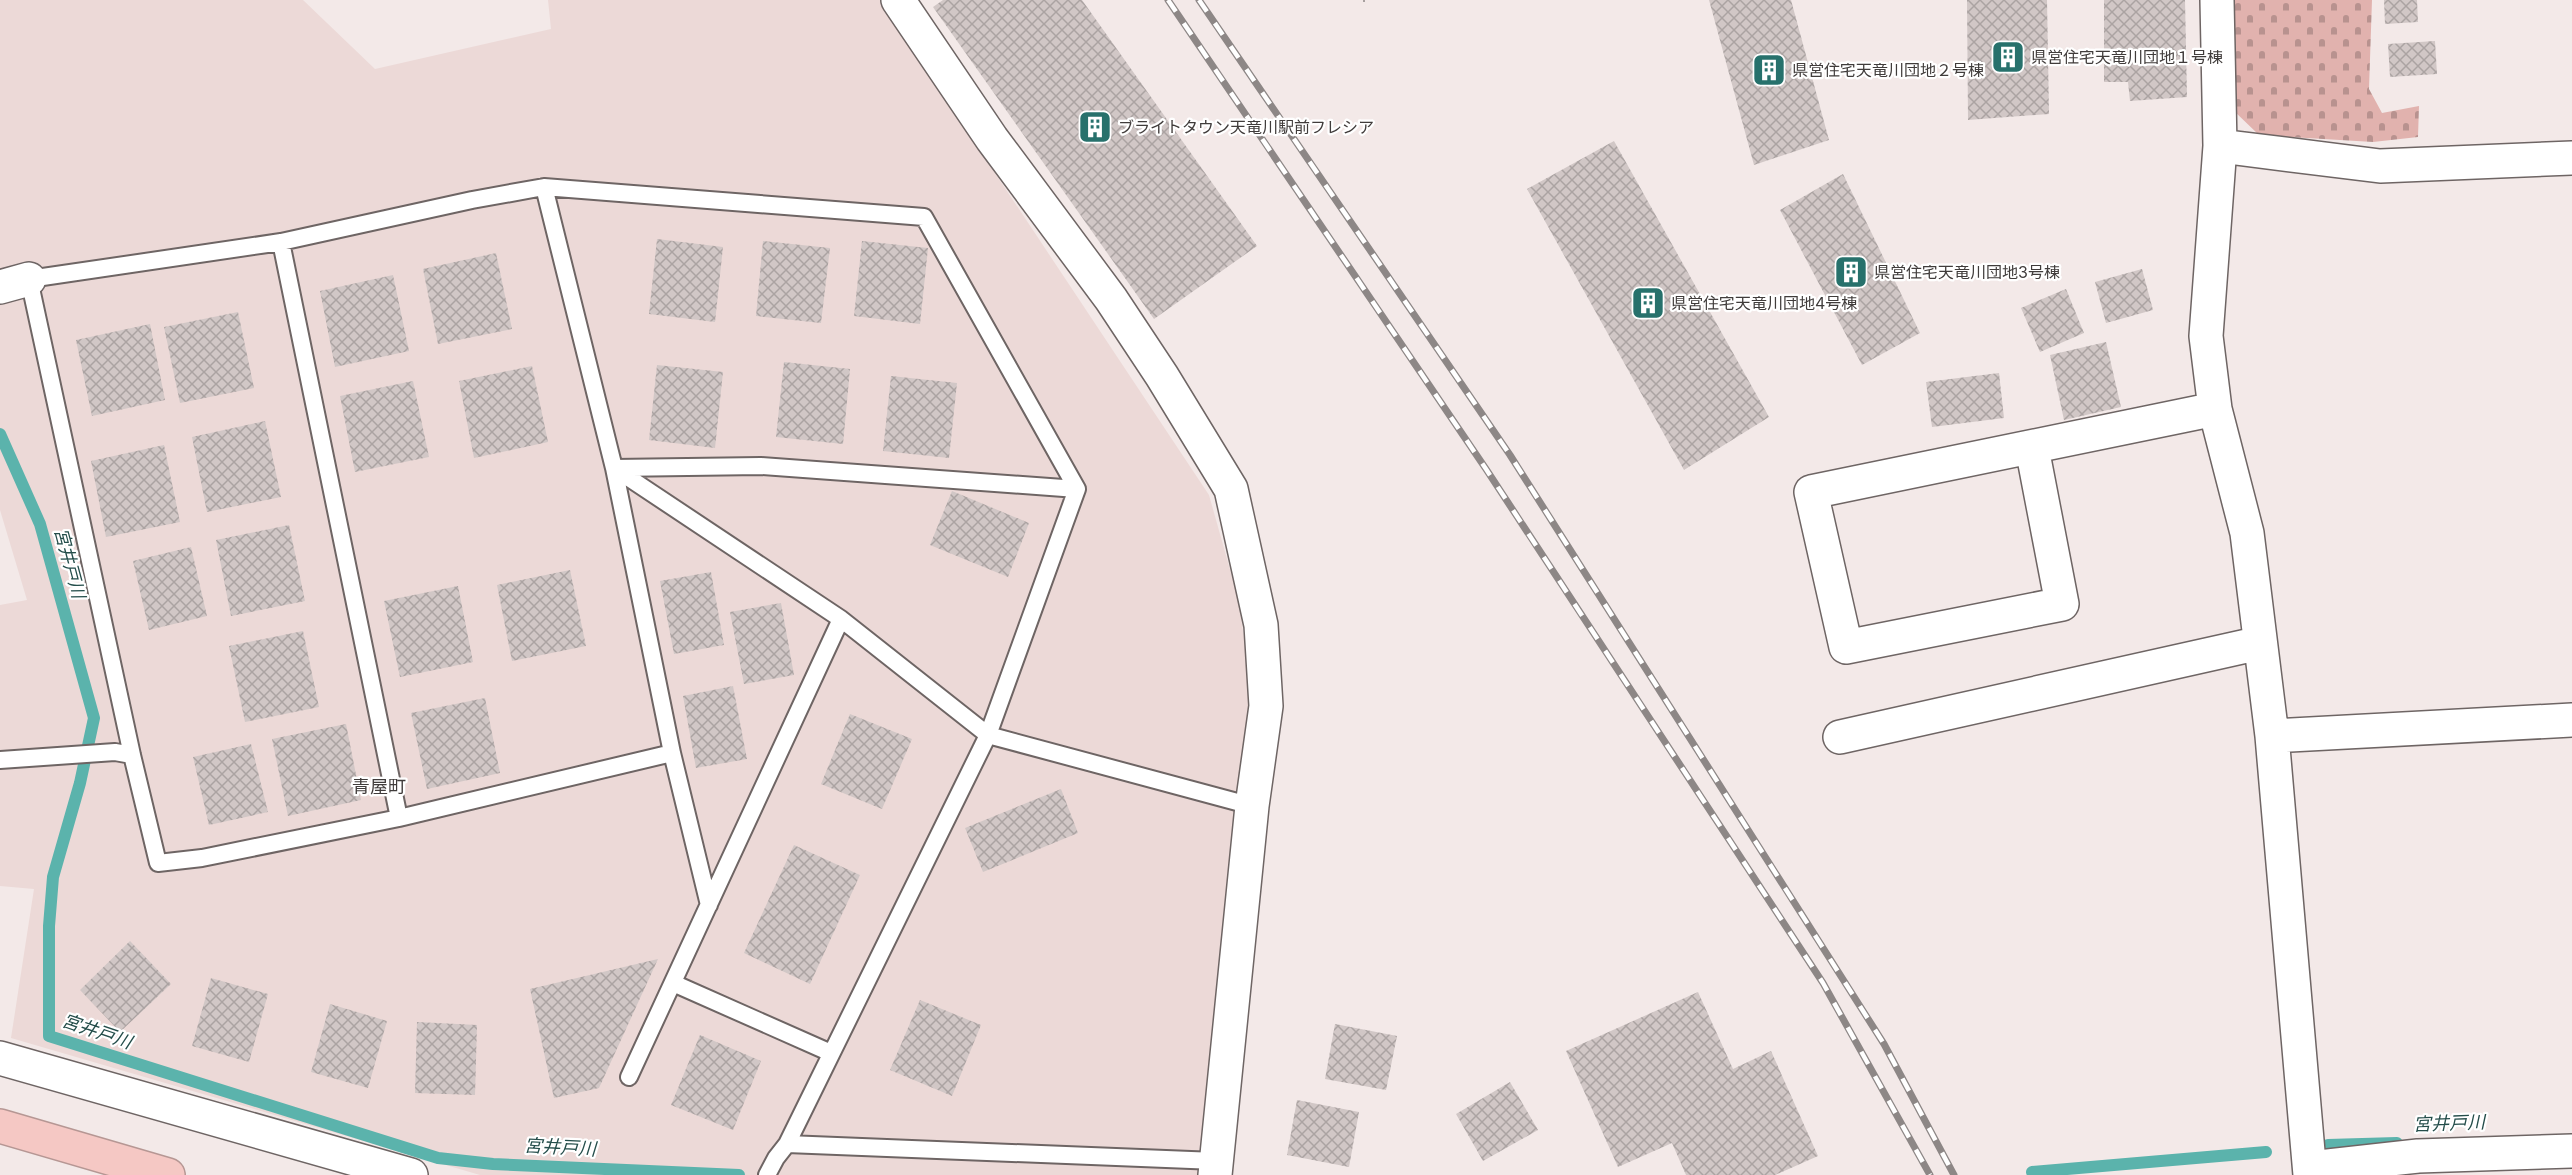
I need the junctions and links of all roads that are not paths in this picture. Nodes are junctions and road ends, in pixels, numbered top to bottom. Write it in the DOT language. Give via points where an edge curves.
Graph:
graph roads {
  1 [pos="898,0"];
  2 [pos="2217,0"];
  3 [pos="2220,146"];
  4 [pos="2572,158"];
  5 [pos="544,187"];
  6 [pos="281,242"];
  7 [pos="15,283"];
  8 [pos="2215,409"];
  9 [pos="2032,448"];
  10 [pos="614,468"];
  11 [pos="1077,489"];
  12 [pos="841,619"];
  13 [pos="2260,643"];
  14 [pos="2572,720"];
  15 [pos="988,735"];
  16 [pos="1840,736"];
  17 [pos="2272,736"];
  18 [pos="672,753"];
  19 [pos="123,754"];
  20 [pos="0,760"];
  21 [pos="1252,806"];
  22 [pos="399,818"];
  23 [pos="709,905"];
  24 [pos="673,982"];
  25 [pos="831,1053"];
  26 [pos="0,1058"];
  27 [pos="629,1077"];
  28 [pos="0,1126"];
  29 [pos="787,1144"];
  30 [pos="2572,1151"];
  31 [pos="1215,1170"];
  32 [pos="2310,1172"];
  33 [pos="168,1175"];
  34 [pos="411,1175"];
  35 [pos="767,1175"];
  1 -- 21 [label="street" via="992,139 1111,298 1232,489 1262,625 1266,706"];
  2 -- 3 [label="street"];
  3 -- 4 [label="street" via="2380,166"];
  3 -- 8 [label="street" via="2206,336"];
  5 -- 6 [label="lane"];
  5 -- 10 [label="lane"];
  5 -- 11 [label="lane" via="924,217"];
  6 -- 7 [label="lane"];
  6 -- 22 [label="lane"];
  7 -- 19 [label="lane"];
  8 -- 9 [label="street"];
  8 -- 13 [label="street" via="2247,533"];
  9 -- 9 [label="street" via="1811,492 1846,647 2062,604"];
  10 -- 11 [label="lane" via="761,466"];
  10 -- 12 [label="lane"];
  10 -- 18 [label="lane"];
  11 -- 15 [label="lane"];
  12 -- 15 [label="lane"];
  12 -- 23 [label="lane"];
  13 -- 16 [label="street"];
  13 -- 17 [label="street"];
  14 -- 17 [label="street"];
  15 -- 21 [label="lane"];
  15 -- 25 [label="lane"];
  17 -- 32 [label="street"];
  18 -- 22 [label="lane"];
  18 -- 23 [label="lane"];
  19 -- 20 [label="lane"];
  19 -- 22 [label="lane" via="158,863 202,858"];
  21 -- 31 [label="street"];
  23 -- 24 [label="lane"];
  24 -- 25 [label="lane"];
  24 -- 27 [label="lane"];
  25 -- 29 [label="lane"];
  26 -- 34 [label="street"];
  28 -- 33 [label="highway"];
  29 -- 31 [label="lane"];
  29 -- 35 [label="lane"];
  30 -- 32 [label="street" via="2418,1156"];
}
